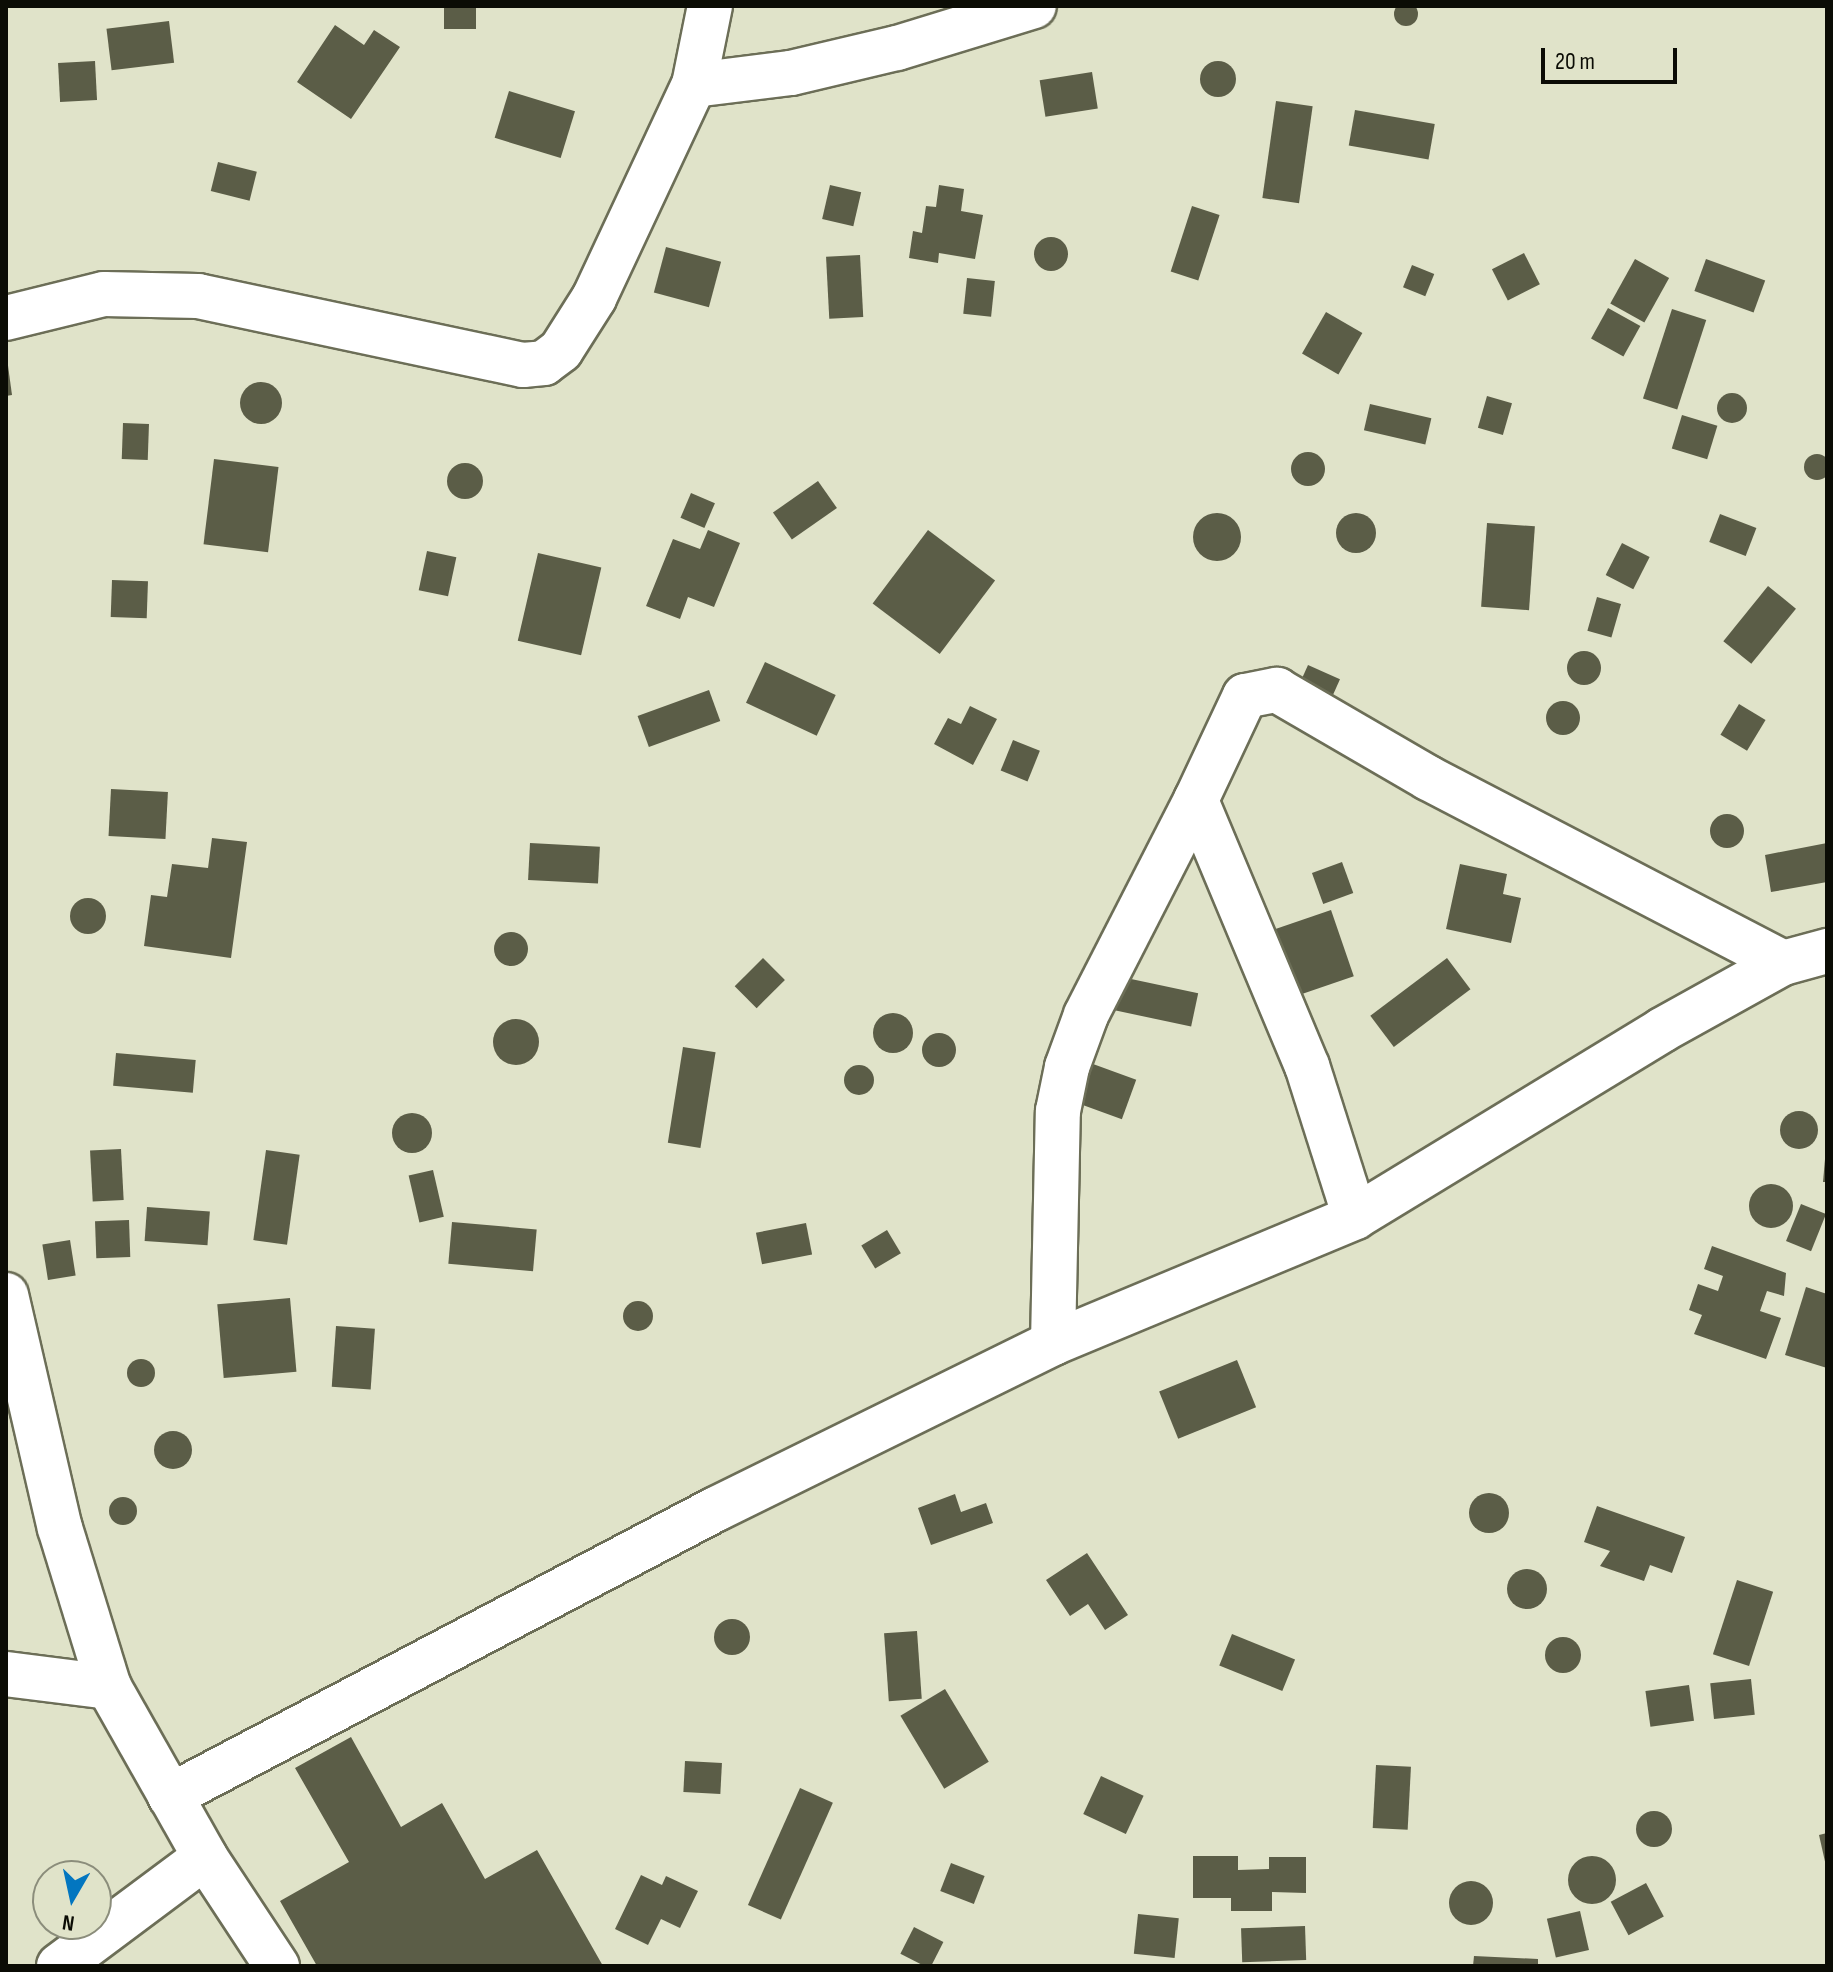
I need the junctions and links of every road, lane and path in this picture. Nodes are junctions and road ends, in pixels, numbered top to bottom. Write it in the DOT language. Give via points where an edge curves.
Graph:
graph roads {
  1 [pos="710,6"];
  2 [pos="1034,6"];
  3 [pos="694,85"];
  4 [pos="6,318"];
  5 [pos="1196,800"];
  6 [pos="1827,951"];
  7 [pos="1783,963"];
  8 [pos="1355,1217"];
  9 [pos="6,1295"];
  10 [pos="1053,1343"];
  11 [pos="6,1674"];
  12 [pos="109,1687"];
  13 [pos="170,1796"];
  14 [pos="205,1857"];
  15 [pos="59,1966"];
  16 [pos="277,1966"];
  1 -- 3 [label="street"];
  2 -- 3 [label="street" via="897,48 791,73"];
  3 -- 4 [label="street" via="594,298 561,350 544,363 523,365 198,296 104,294"];
  5 -- 7 [label="street" via="1245,696 1277,690 1428,778"];
  5 -- 8 [label="street" via="1307,1066"];
  5 -- 10 [label="street" via="1086,1015 1067,1067 1058,1111"];
  6 -- 7 [label="street"];
  7 -- 8 [label="street" via="1662,1030"];
  8 -- 10 [label="street"];
  9 -- 12 [label="street" via="60,1528"];
  10 -- 13 [label="street" via="716,1509"];
  11 -- 12 [label="street"];
  12 -- 13 [label="street"];
  13 -- 14 [label="street"];
  14 -- 15 [label="street"];
  14 -- 16 [label="street"];
}
